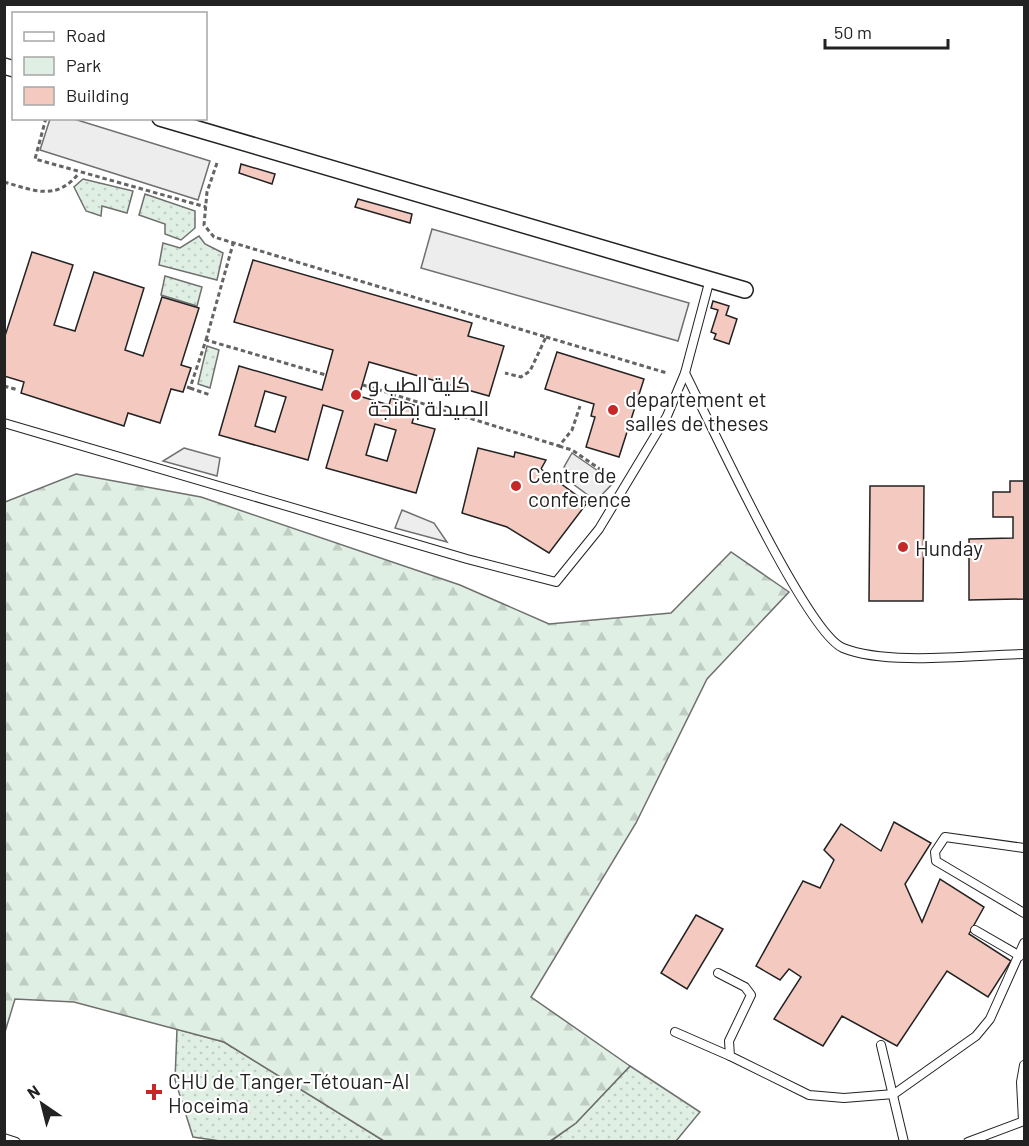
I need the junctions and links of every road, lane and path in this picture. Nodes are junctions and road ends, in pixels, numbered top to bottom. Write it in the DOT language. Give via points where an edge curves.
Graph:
graph roads {
  1 [pos="45,120"];
  2 [pos="167,120"];
  3 [pos="217,163"];
  4 [pos="79,173"];
  5 [pos="4,182"];
  6 [pos="206,207"];
  7 [pos="233,244"];
  8 [pos="710,279"];
  9 [pos="746,290"];
  10 [pos="546,337"];
  11 [pos="206,339"];
  12 [pos="505,373"];
  13 [pos="667,373"];
  14 [pos="685,373"];
  15 [pos="326,375"];
  16 [pos="363,385"];
  17 [pos="4,386"];
  18 [pos="18,390"];
  19 [pos="210,395"];
  20 [pos="580,406"];
  21 [pos="4,423"];
  22 [pos="558,446"];
  23 [pos="625,486"];
  24 [pos="1024,654"];
  25 [pos="1024,848"];
  26 [pos="1024,913"];
  27 [pos="975,930"];
  28 [pos="1024,943"];
  29 [pos="1020,956"];
  30 [pos="718,973"];
  31 [pos="675,1032"];
  32 [pos="882,1045"];
  33 [pos="730,1056"];
  34 [pos="1024,1065"];
  35 [pos="894,1095"];
  36 [pos="1024,1121"];
  37 [pos="4,1138"];
  38 [pos="16,1142"];
  39 [pos="904,1142"];
  40 [pos="969,1142"];
  1 -- 4 [label="path" via="35,159"];
  2 -- 8 [label="street"];
  3 -- 6 [label="path"];
  4 -- 5 [label="path" via="70,185 52,192"];
  4 -- 6 [label="path"];
  6 -- 7 [label="path" via="204,225 214,237"];
  7 -- 10 [label="path"];
  7 -- 11 [label="path"];
  8 -- 9 [label="street"];
  8 -- 14 [label="lane"];
  10 -- 12 [label="path" via="530,371 521,377"];
  10 -- 13 [label="path"];
  11 -- 15 [label="path"];
  11 -- 19 [label="path" via="188,388"];
  14 -- 23 [label="lane" via="667,416"];
  14 -- 24 [label="lane" via="766,537 817,622 841,648 882,658"];
  16 -- 22 [label="path"];
  17 -- 18 [label="path"];
  20 -- 22 [label="path" via="572,430"];
  21 -- 23 [label="lane" via="468,560 556,582 599,529"];
  22 -- 23 [label="path" via="572,450"];
  25 -- 26 [label="lane" via="945,837 935,852 936,861"];
  27 -- 29 [label="lane"];
  28 -- 29 [label="lane"];
  29 -- 35 [label="lane" via="990,1019 976,1035"];
  30 -- 33 [label="lane" via="745,987 751,995 729,1041"];
  31 -- 33 [label="lane"];
  32 -- 35 [label="lane"];
  33 -- 35 [label="lane" via="809,1095"];
  34 -- 36 [label="lane"];
  35 -- 39 [label="lane"];
  36 -- 40 [label="lane"];
  37 -- 38 [label="lane"];
}
